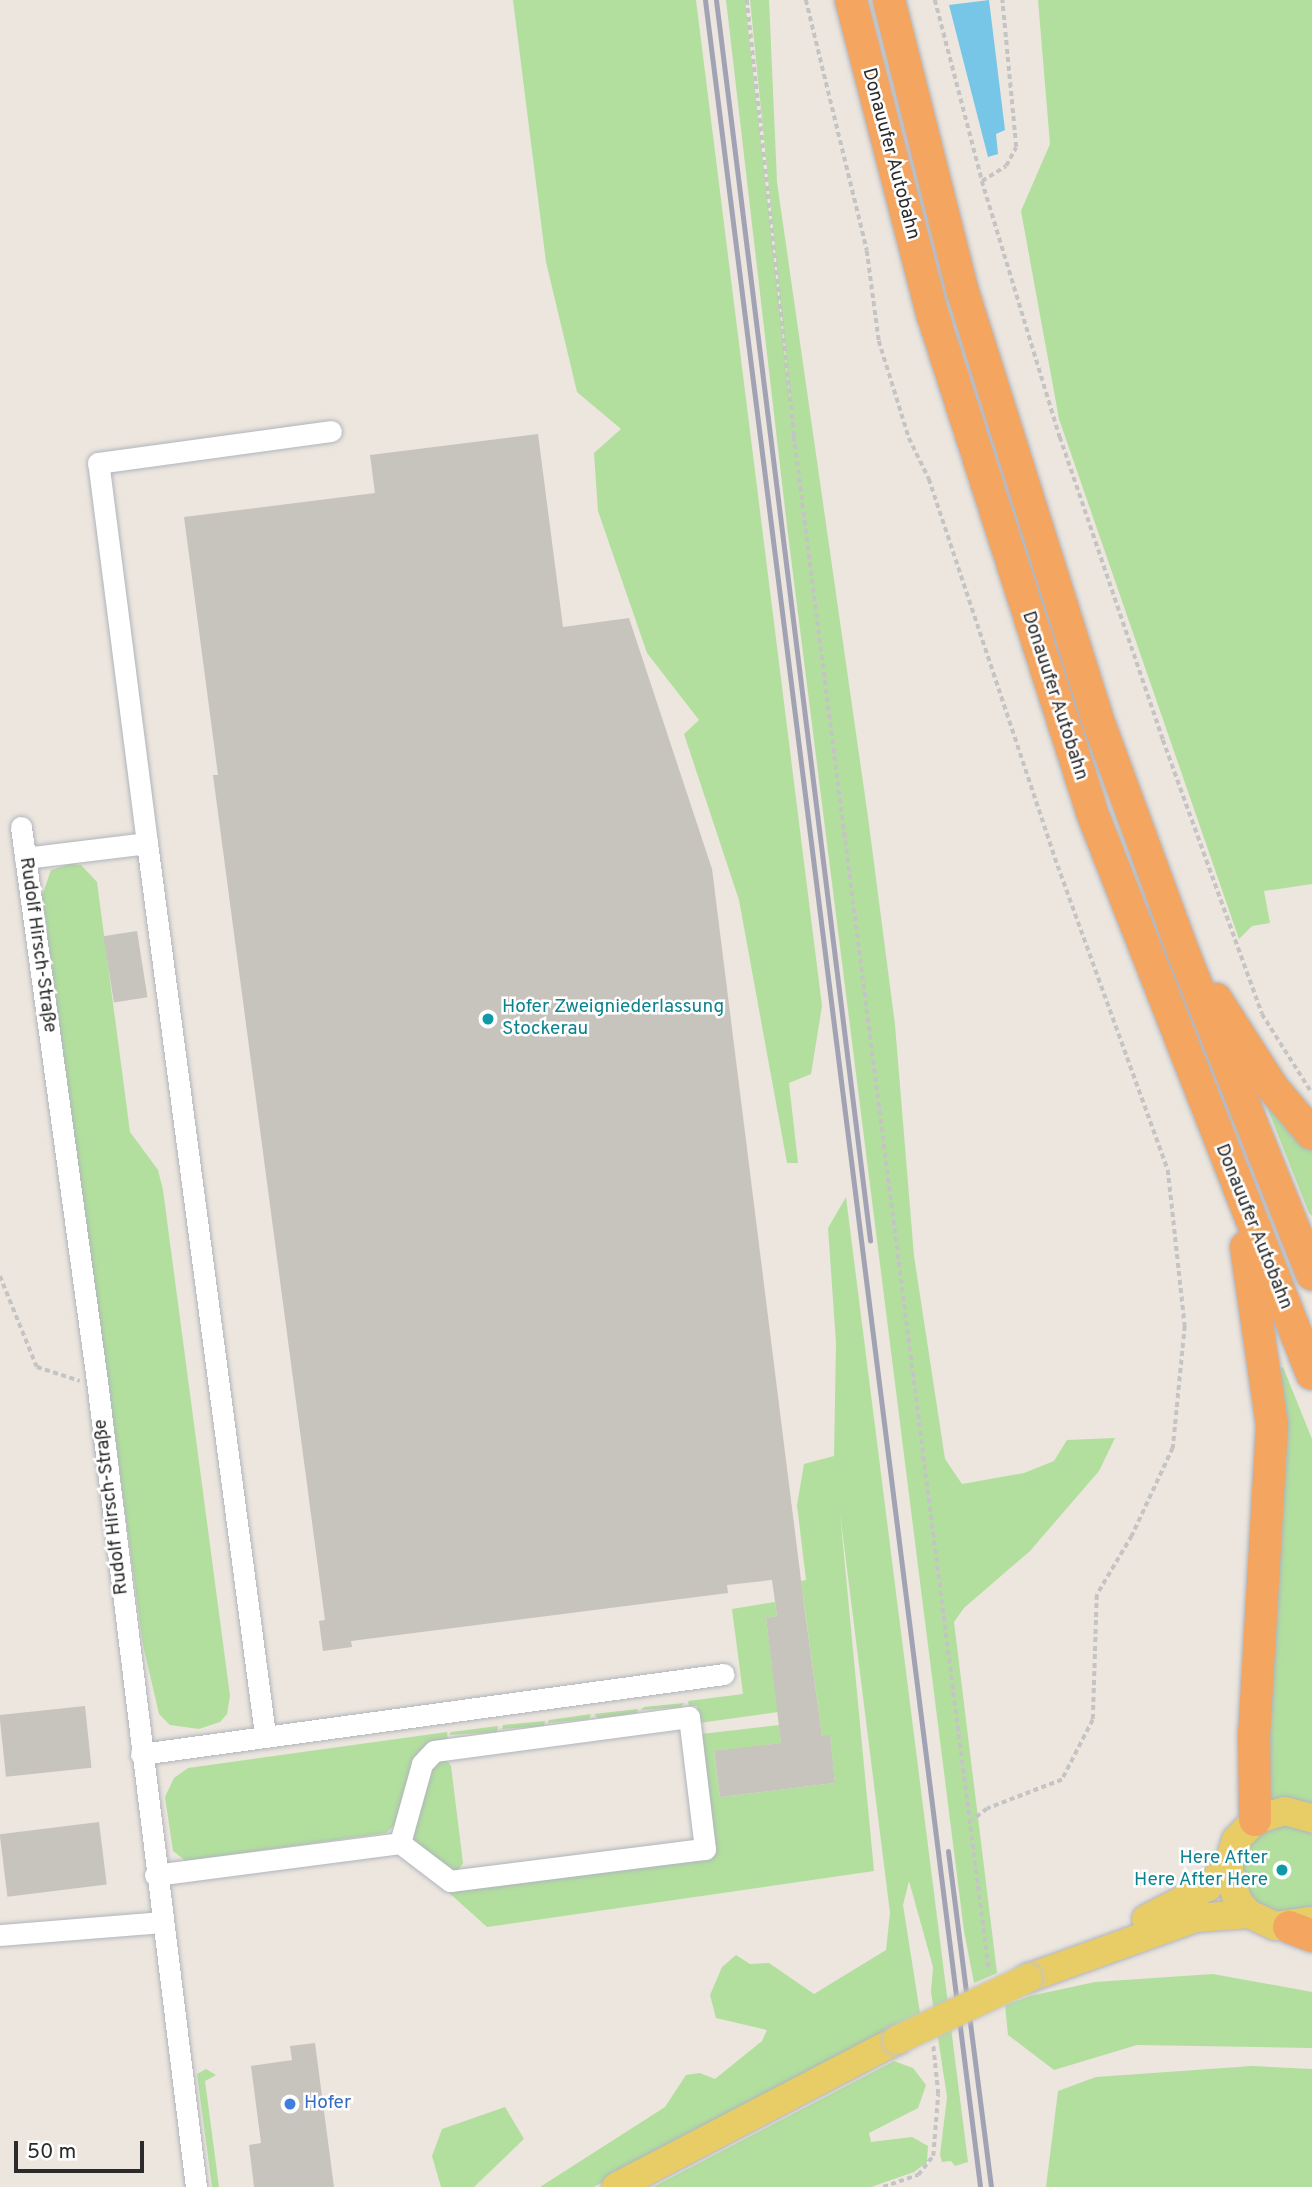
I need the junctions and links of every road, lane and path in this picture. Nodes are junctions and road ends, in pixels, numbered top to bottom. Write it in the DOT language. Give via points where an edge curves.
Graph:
graph roads {
  1 [pos="747,0"];
  2 [pos="806,0"];
  3 [pos="851,0"];
  4 [pos="889,0"];
  5 [pos="935,0"];
  6 [pos="1002,0"];
  7 [pos="982,181"];
  8 [pos="331,431"];
  9 [pos="21,827"];
  10 [pos="148,843"];
  11 [pos="25,858"];
  12 [pos="1184,954"];
  13 [pos="1312,1093"];
  14 [pos="1312,1134"];
  15 [pos="1234,1180"];
  16 [pos="1312,1274"];
  17 [pos="0,1276"];
  18 [pos="1312,1374"];
  19 [pos="97,1381"];
  20 [pos="724,1674"];
  21 [pos="265,1735"];
  22 [pos="141,1754"];
  23 [pos="1312,1818"];
  24 [pos="973,1820"];
  25 [pos="1255,1820"];
  26 [pos="400,1843"];
  27 [pos="1228,1866"];
  28 [pos="155,1875"];
  29 [pos="1249,1914"];
  30 [pos="161,1922"];
  31 [pos="1304,1928"];
  32 [pos="0,1935"];
  33 [pos="1034,1976"];
  34 [pos="991,1985"];
  35 [pos="932,2044"];
  36 [pos="197,2187"];
  37 [pos="616,2187"];
  38 [pos="883,2187"];
  1 -- 24 [label="path" via="794,436"];
  2 -- 24 [label="path" via="867,251 879,341 909,438 929,479 1055,858 1168,1170 1185,1326 1173,1448 1132,1536 1097,1595 1093,1720 1062,1780 986,1809"];
  3 -- 15 [label="highway, Donauufer Autobahn" via="915,250 993,514 1093,815"];
  4 -- 12 [label="highway, Donauufer Autobahn" via="963,292 1014,459 1096,715"];
  5 -- 7 [label="path"];
  6 -- 7 [label="path" via="1016,146 1006,166"];
  7 -- 13 [label="path" via="1060,437 1262,1014"];
  8 -- 10 [label="street" via="98,463"];
  9 -- 11 [label="street, Rudolf Hirsch-Straße"];
  10 -- 11 [label="street"];
  10 -- 21 [label="street"];
  11 -- 19 [label="street, Rudolf Hirsch-Straße"];
  12 -- 14 [label="highway" via="1273,1088"];
  12 -- 16 [label="highway, Donauufer Autobahn"];
  15 -- 18 [label="highway, Donauufer Autobahn"];
  15 -- 25 [label="highway" via="1265,1354 1272,1425 1254,1734"];
  17 -- 19 [label="path" via="37,1367 70,1381"];
  19 -- 22 [label="street, Rudolf Hirsch-Straße"];
  20 -- 21 [label="street"];
  21 -- 22 [label="street"];
  22 -- 28 [label="street, Rudolf Hirsch-Straße"];
  23 -- 25 [label="main road" via="1285,1811"];
  24 -- 34 [label="path"];
  25 -- 27 [label="main road" via="1236,1840"];
  26 -- 26 [label="street" via="422,1764 434,1751 689,1717 705,1849 450,1881"];
  26 -- 28 [label="street"];
  27 -- 29 [label="main road" via="1237,1900"];
  27 -- 33 [label="main road" via="1197,1895 1072,1953"];
  28 -- 30 [label="street, Rudolf Hirsch-Straße"];
  29 -- 31 [label="main road" via="1275,1926"];
  29 -- 33 [label="main road" via="1196,1918"];
  30 -- 32 [label="street"];
  30 -- 36 [label="street, Rudolf Hirsch-Straße"];
  33 -- 37 [label="main road, bridge" via="897,2040"];
  35 -- 38 [label="path" via="938,2094 933,2157 918,2175"];
}
